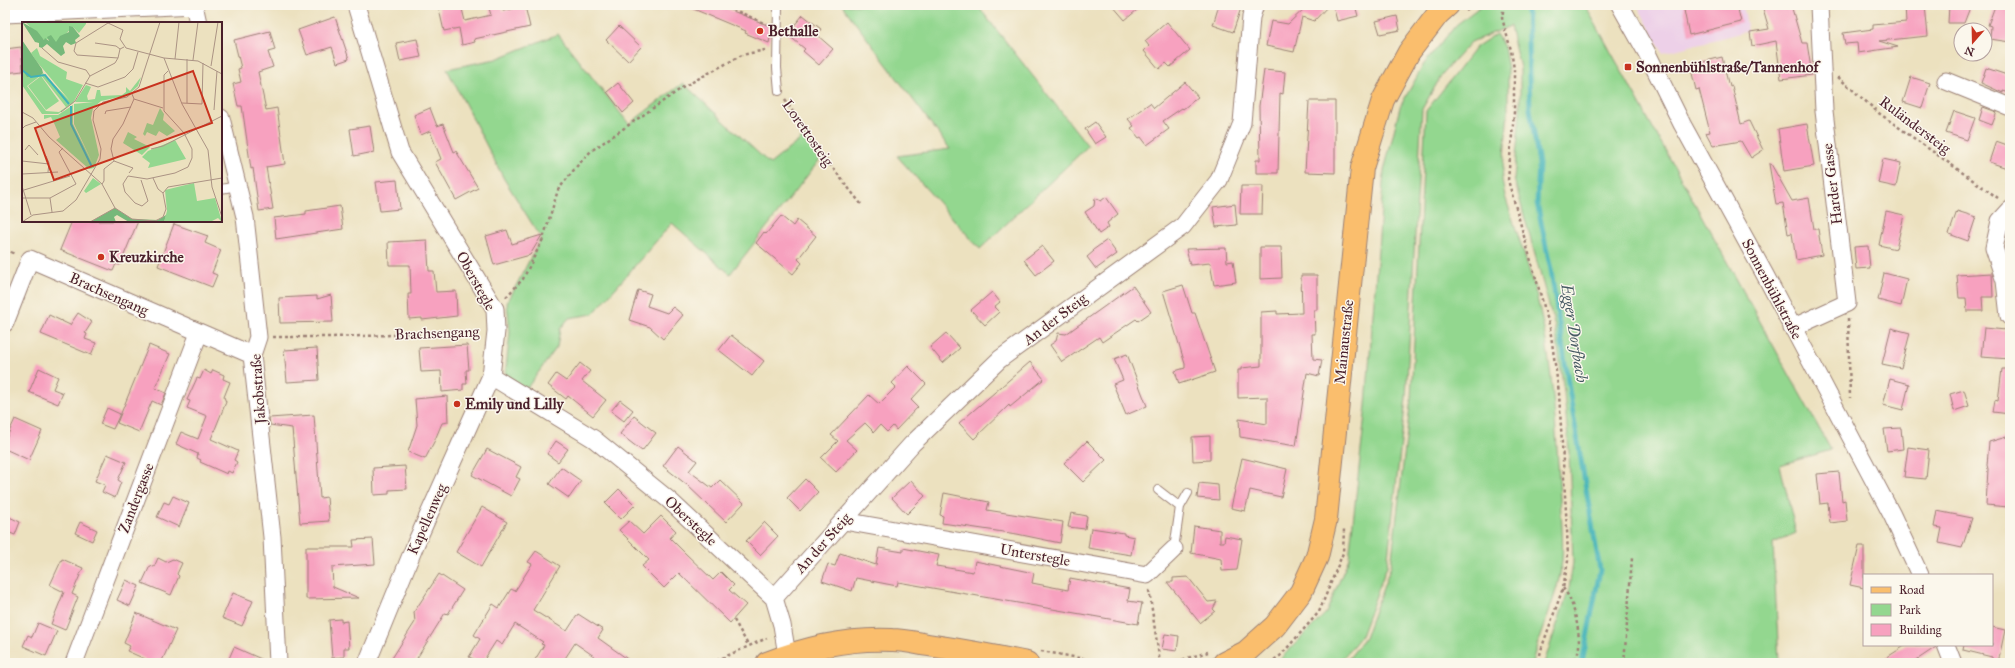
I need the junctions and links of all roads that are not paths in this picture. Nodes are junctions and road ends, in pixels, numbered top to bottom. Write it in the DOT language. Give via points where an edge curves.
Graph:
graph roads {
  1 [pos="194,5"];
  2 [pos="356,5"];
  3 [pos="778,5"];
  4 [pos="1255,5"];
  5 [pos="1448,5"];
  6 [pos="1620,5"];
  7 [pos="1819,5"];
  8 [pos="5,14"];
  9 [pos="198,22"];
  10 [pos="1946,81"];
  11 [pos="779,92"];
  12 [pos="2010,107"];
  13 [pos="222,127"];
  14 [pos="229,188"];
  15 [pos="2007,206"];
  16 [pos="2009,316"];
  17 [pos="5,323"];
  18 [pos="1792,328"];
  19 [pos="199,333"];
  20 [pos="252,355"];
  21 [pos="491,376"];
  22 [pos="1158,490"];
  23 [pos="1188,493"];
  24 [pos="1180,507"];
  25 [pos="844,521"];
  26 [pos="1174,549"];
  27 [pos="1920,574"];
  28 [pos="774,598"];
  29 [pos="1946,646"];
  30 [pos="787,655"];
  31 [pos="74,663"];
  32 [pos="278,663"];
  33 [pos="367,663"];
  34 [pos="767,663"];
  35 [pos="1027,663"];
  36 [pos="1224,663"];
  37 [pos="1952,663"];
  1 -- 8 [label="street"];
  1 -- 9 [label="street"];
  2 -- 21 [label="street, Oberstegle" via="400,152 495,309 496,331"];
  3 -- 11 [label="lane, Lorettosteig"];
  4 -- 25 [label="street, An der Steig" via="1251,16 1242,123 1219,180 1183,226 1000,360 912,444"];
  5 -- 36 [label="main road, Mainaustraße" via="1409,52 1383,100 1362,168 1326,519 1317,557 1301,592 1275,626 1246,652"];
  6 -- 18 [label="street, Sonnenbühlstraße"];
  7 -- 18 [label="street, Harder Gasse" via="1824,111 1847,303"];
  10 -- 12 [label="street"];
  13 -- 14 [label="street, Jakobstraße"];
  14 -- 20 [label="street, Jakobstraße" via="245,217 258,336"];
  15 -- 16 [label="street" via="2000,221 1994,248 2005,281"];
  17 -- 19 [label="street, Brachsengang" via="30,259"];
  18 -- 27 [label="street, Sonnenbühlstraße" via="1892,515"];
  19 -- 20 [label="street, Brachsengang"];
  19 -- 31 [label="street, Zandergasse"];
  20 -- 32 [label="street, Jakobstraße" via="272,537"];
  21 -- 28 [label="street, Oberstegle" via="594,439 669,500"];
  21 -- 33 [label="street, Kapellenweg" via="416,543"];
  22 -- 24 [label="lane"];
  23 -- 24 [label="lane"];
  24 -- 26 [label="lane"];
  25 -- 26 [label="street, Unterstegle" via="1147,575"];
  25 -- 28 [label="street, An der Steig"];
  28 -- 30 [label="street"];
  29 -- 37 [label="street"];
  30 -- 34 [label="main road"];
  30 -- 35 [label="main road" via="850,642 892,640 974,651"];
}
